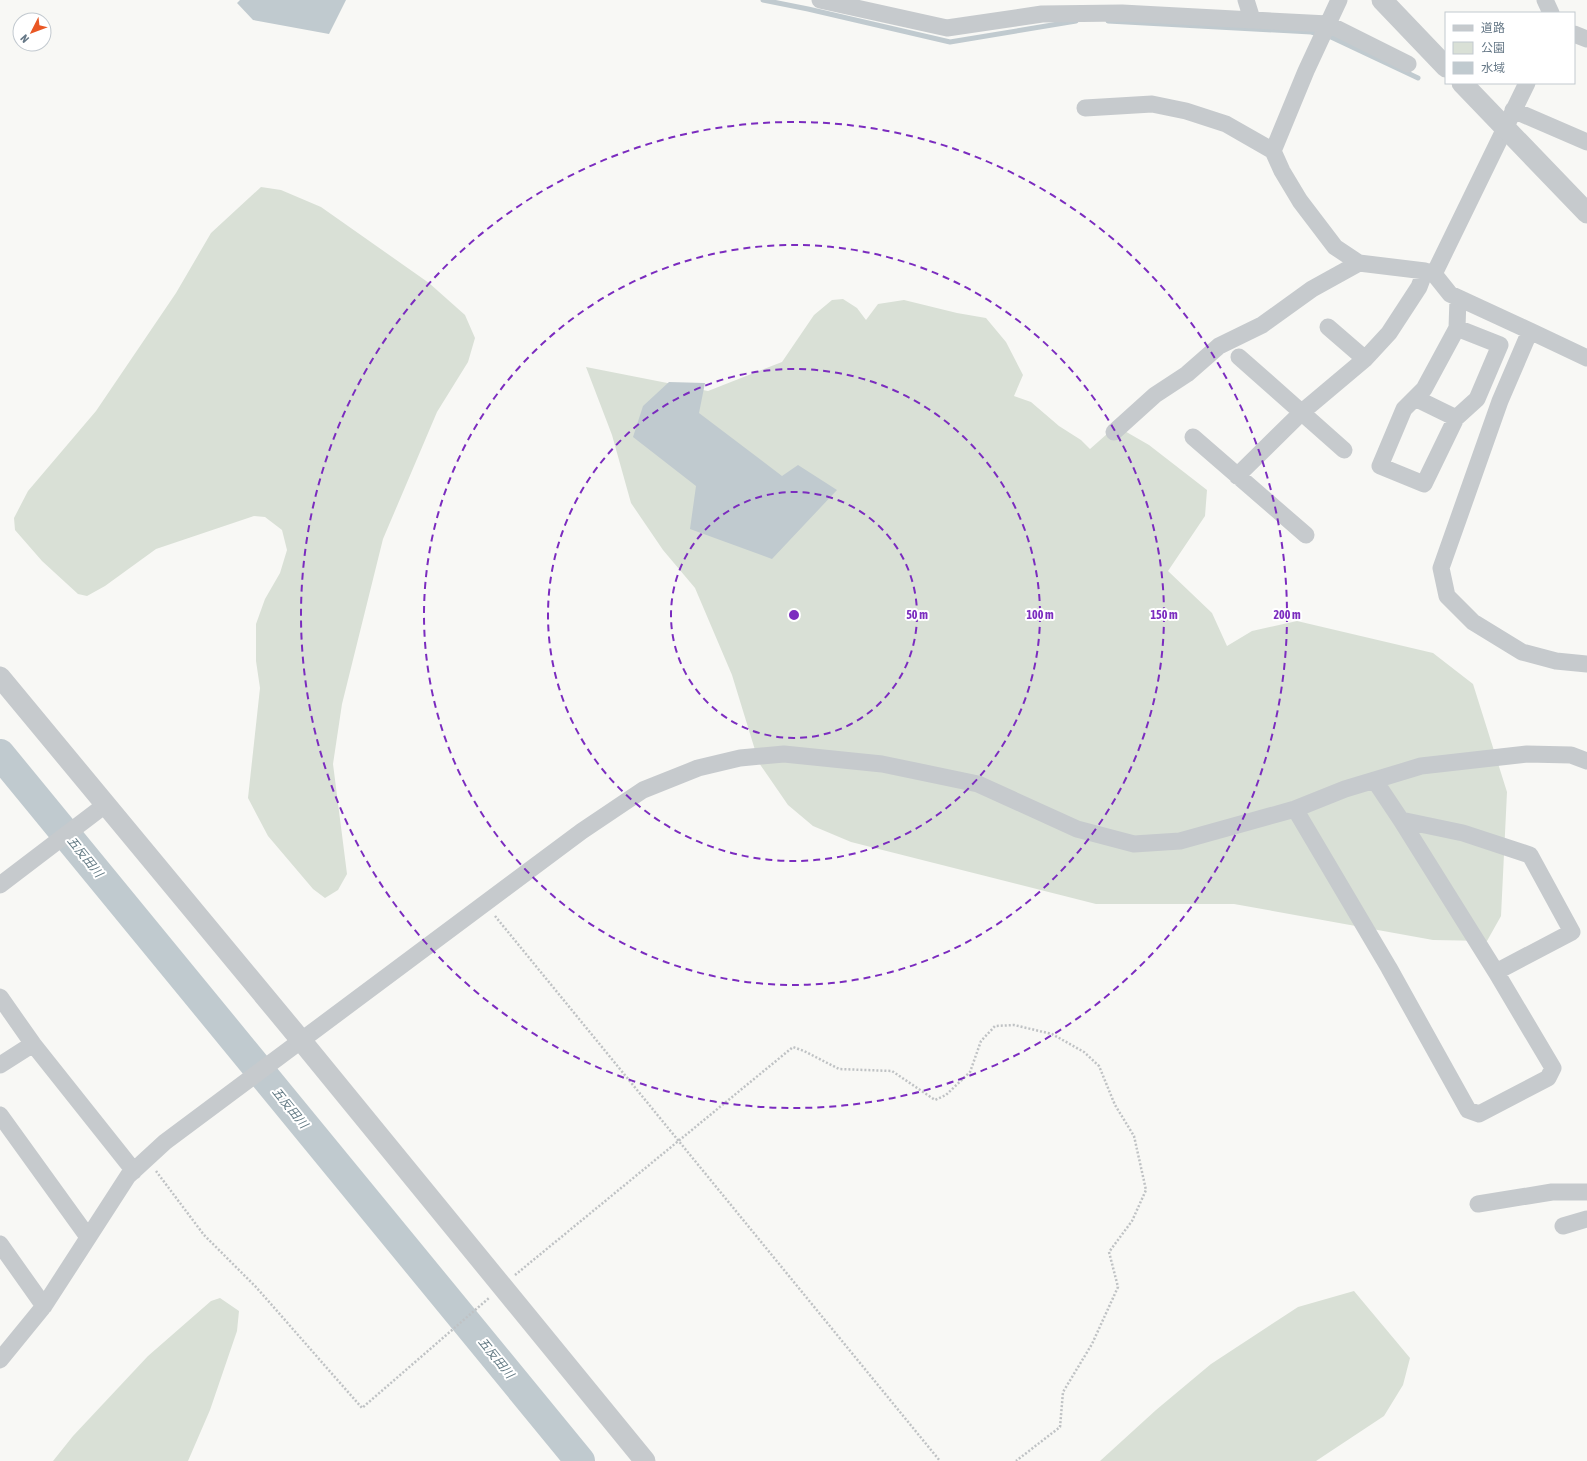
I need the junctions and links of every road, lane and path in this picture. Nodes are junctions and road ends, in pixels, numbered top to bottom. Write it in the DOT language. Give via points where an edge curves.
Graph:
graph roads {
  1 [pos="820,0"];
  2 [pos="1246,0"];
  3 [pos="1339,0"];
  4 [pos="1382,0"];
  5 [pos="869,5"];
  6 [pos="1252,19"];
  7 [pos="1324,32"];
  8 [pos="1575,34"];
  9 [pos="1587,39"];
  10 [pos="1408,64"];
  11 [pos="1445,66"];
  12 [pos="1463,84"];
  13 [pos="1526,84"];
  14 [pos="1085,108"];
  15 [pos="1509,119"];
  16 [pos="1587,142"];
  17 [pos="1273,152"];
  18 [pos="1587,214"];
  19 [pos="1359,263"];
  20 [pos="1430,273"];
  21 [pos="1458,298"];
  22 [pos="1328,327"];
  23 [pos="1457,328"];
  24 [pos="1530,331"];
  25 [pos="1239,357"];
  26 [pos="1587,358"];
  27 [pos="1365,359"];
  28 [pos="1415,398"];
  29 [pos="1302,412"];
  30 [pos="1456,418"];
  31 [pos="1114,432"];
  32 [pos="1193,437"];
  33 [pos="1344,450"];
  34 [pos="1237,476"];
  35 [pos="1306,535"];
  36 [pos="1587,664"];
  37 [pos="0,677"];
  38 [pos="1587,761"];
  39 [pos="1375,781"];
  40 [pos="105,805"];
  41 [pos="1295,809"];
  42 [pos="1401,820"];
  43 [pos="0,885"];
  44 [pos="484,904"];
  45 [pos="1496,972"];
  46 [pos="0,997"];
  47 [pos="300,1039"];
  48 [pos="33,1044"];
  49 [pos="0,1065"];
  50 [pos="0,1115"];
  51 [pos="677,1142"];
  52 [pos="146,1158"];
  53 [pos="134,1171"];
  54 [pos="1587,1192"];
  55 [pos="1478,1204"];
  56 [pos="1587,1219"];
  57 [pos="1563,1226"];
  58 [pos="88,1237"];
  59 [pos="0,1244"];
  60 [pos="502,1286"];
  61 [pos="44,1306"];
  62 [pos="0,1360"];
  63 [pos="645,1461"];
  64 [pos="940,1461"];
  65 [pos="1016,1461"];
  1 -- 5 [label="street"];
  2 -- 6 [label="street"];
  3 -- 7 [label="street"];
  4 -- 11 [label="street"];
  5 -- 6 [label="street" via="947,28 1042,14 1122,13"];
  6 -- 7 [label="street"];
  7 -- 10 [label="street"];
  7 -- 17 [label="street"];
  8 -- 9 [label="street"];
  12 -- 15 [label="street"];
  13 -- 15 [label="street"];
  14 -- 17 [label="street" via="1152,104 1186,111 1226,124"];
  15 -- 16 [label="street"];
  15 -- 18 [label="street"];
  15 -- 20 [label="street"];
  17 -- 19 [label="street" via="1300,201 1335,247"];
  19 -- 20 [label="street"];
  19 -- 31 [label="street" via="1312,289 1262,325 1219,346 1187,374 1155,395"];
  20 -- 21 [label="street" via="1450,294"];
  20 -- 27 [label="street" via="1389,333"];
  21 -- 23 [label="street"];
  21 -- 24 [label="street"];
  22 -- 27 [label="street"];
  23 -- 28 [label="street" via="1424,389"];
  23 -- 30 [label="street" via="1500,346 1477,399"];
  24 -- 26 [label="street"];
  24 -- 36 [label="street" via="1500,401 1441,568 1447,596 1473,622 1522,652 1556,661"];
  25 -- 29 [label="street"];
  27 -- 29 [label="street"];
  28 -- 30 [label="street"];
  28 -- 30 [label="street" via="1404,409 1380,466 1424,484"];
  29 -- 33 [label="street"];
  29 -- 34 [label="street"];
  32 -- 34 [label="street"];
  34 -- 35 [label="street"];
  37 -- 40 [label="street"];
  38 -- 39 [label="street" via="1571,755 1527,754 1421,766"];
  39 -- 41 [label="street" via="1345,789"];
  39 -- 42 [label="street"];
  40 -- 43 [label="street"];
  40 -- 47 [label="street"];
  41 -- 44 [label="street" via="1180,841 1134,844 1077,829 978,784 882,764 784,754 740,758 698,768 643,790 582,831"];
  41 -- 45 [label="street" via="1389,968 1468,1110 1479,1114 1548,1078 1553,1068"];
  42 -- 45 [label="street"];
  42 -- 45 [label="street" via="1463,833 1530,855 1572,932"];
  44 -- 47 [label="street"];
  44 -- 51 [label="path"];
  46 -- 48 [label="street"];
  47 -- 52 [label="street"];
  47 -- 60 [label="street"];
  48 -- 49 [label="street"];
  48 -- 53 [label="street"];
  50 -- 58 [label="street"];
  51 -- 60 [label="path"];
  51 -- 64 [label="path"];
  51 -- 65 [label="path" via="793,1047 839,1069 892,1071 935,1100 946,1095 970,1072 981,1040 995,1026 1014,1025 1052,1034 1084,1052 1099,1066 1115,1105 1134,1136 1146,1190 1132,1221 1109,1252 1118,1287 1092,1344 1063,1392 1060,1427"];
  52 -- 53 [label="street"];
  52 -- 60 [label="path" via="204,1235 256,1287 362,1408"];
  53 -- 58 [label="street" via="128,1176"];
  54 -- 55 [label="street" via="1552,1192"];
  56 -- 57 [label="street"];
  58 -- 61 [label="street"];
  59 -- 61 [label="street"];
  60 -- 63 [label="street"];
  61 -- 62 [label="street"];
}
